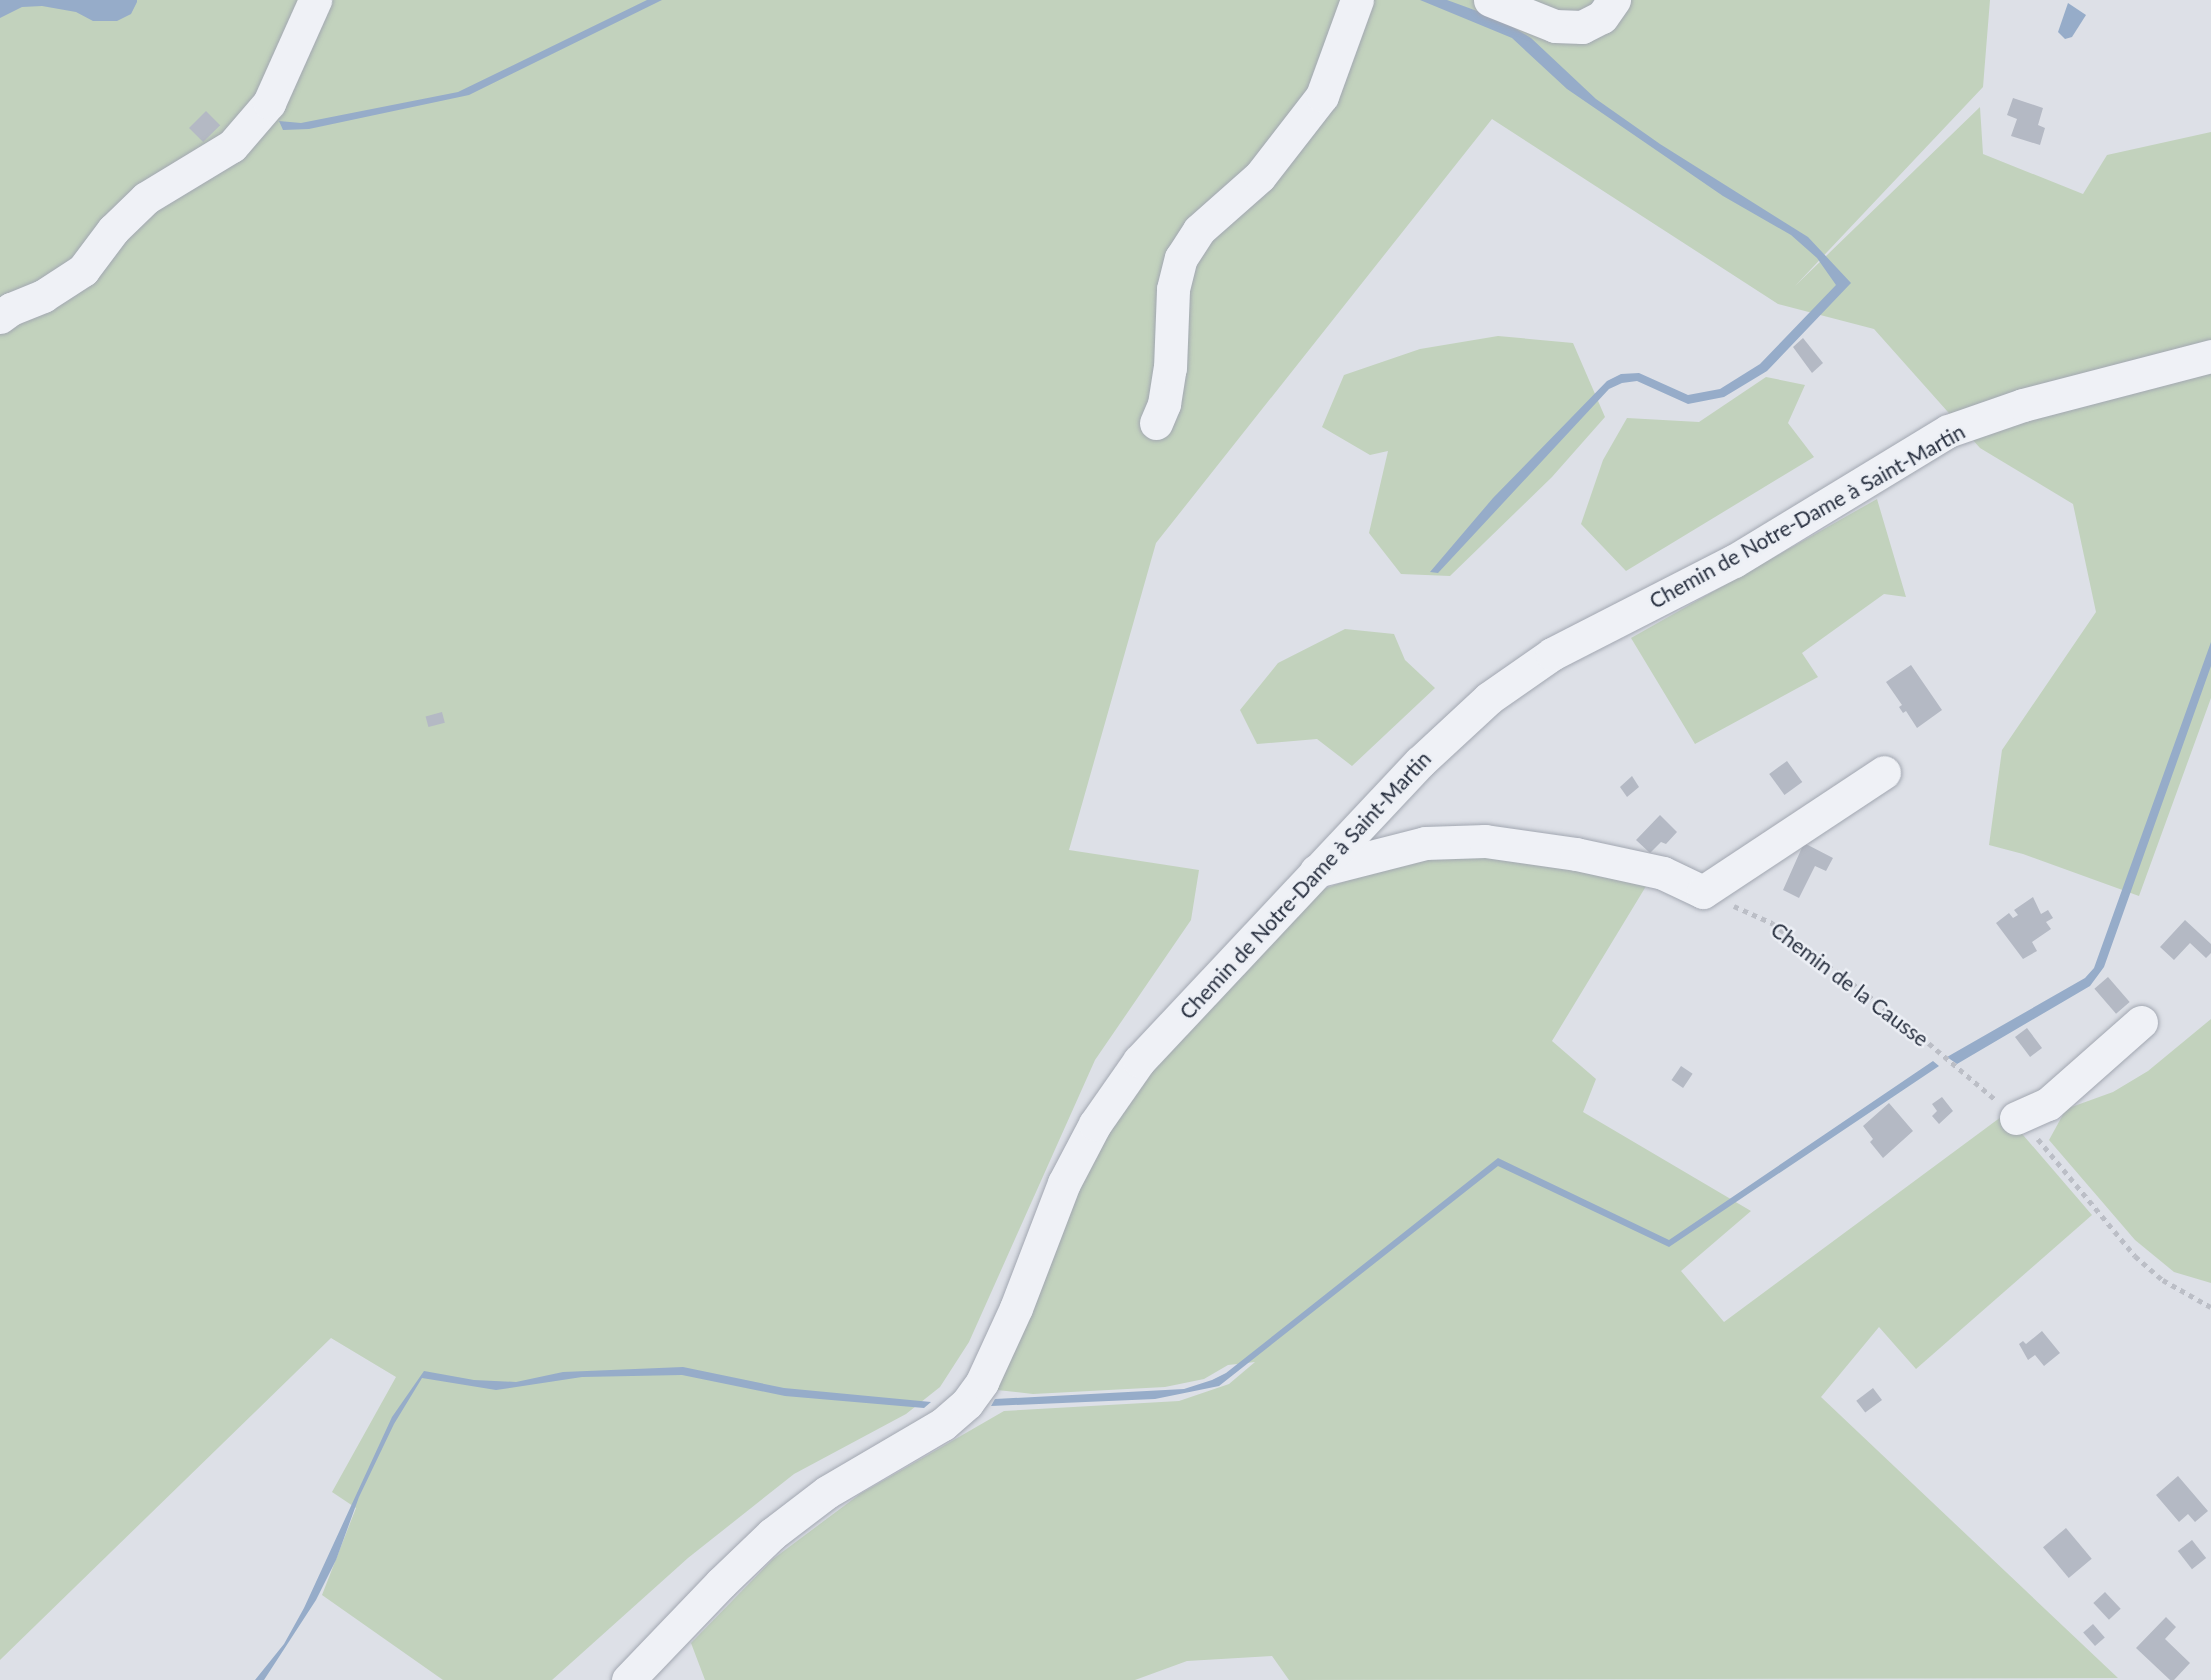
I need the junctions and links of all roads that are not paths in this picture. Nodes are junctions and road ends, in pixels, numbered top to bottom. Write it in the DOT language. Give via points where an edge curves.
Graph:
graph roads {
  1 [pos="315,0"];
  2 [pos="1357,0"];
  3 [pos="1490,0"];
  4 [pos="1614,0"];
  5 [pos="0,317"];
  6 [pos="2211,356"];
  7 [pos="1156,423"];
  8 [pos="1884,772"];
  9 [pos="1317,871"];
  10 [pos="2141,1022"];
  11 [pos="2016,1118"];
  12 [pos="628,1680"];
  1 -- 5 [label="street" via="269,103 232,146 146,198 113,230 83,270"];
  2 -- 7 [label="street" via="1322,96 1260,176 1199,230 1181,258 1173,289 1170,368"];
  3 -- 4 [label="street" via="1555,26 1583,27 1602,17"];
  6 -- 9 [label="street, Chemin de Notre-Dame à Saint-Martin" via="2023,405 1948,431 1734,561 1552,654 1479,707"];
  8 -- 9 [label="street" via="1703,892 1664,873 1485,841 1425,844"];
  9 -- 12 [label="street, Chemin de Notre-Dame à Saint-Martin" via="1139,1061 1096,1124 1064,1183 982,1382 967,1403 943,1424 827,1492 772,1534"];
  10 -- 11 [label="street" via="2048,1104"];
}
